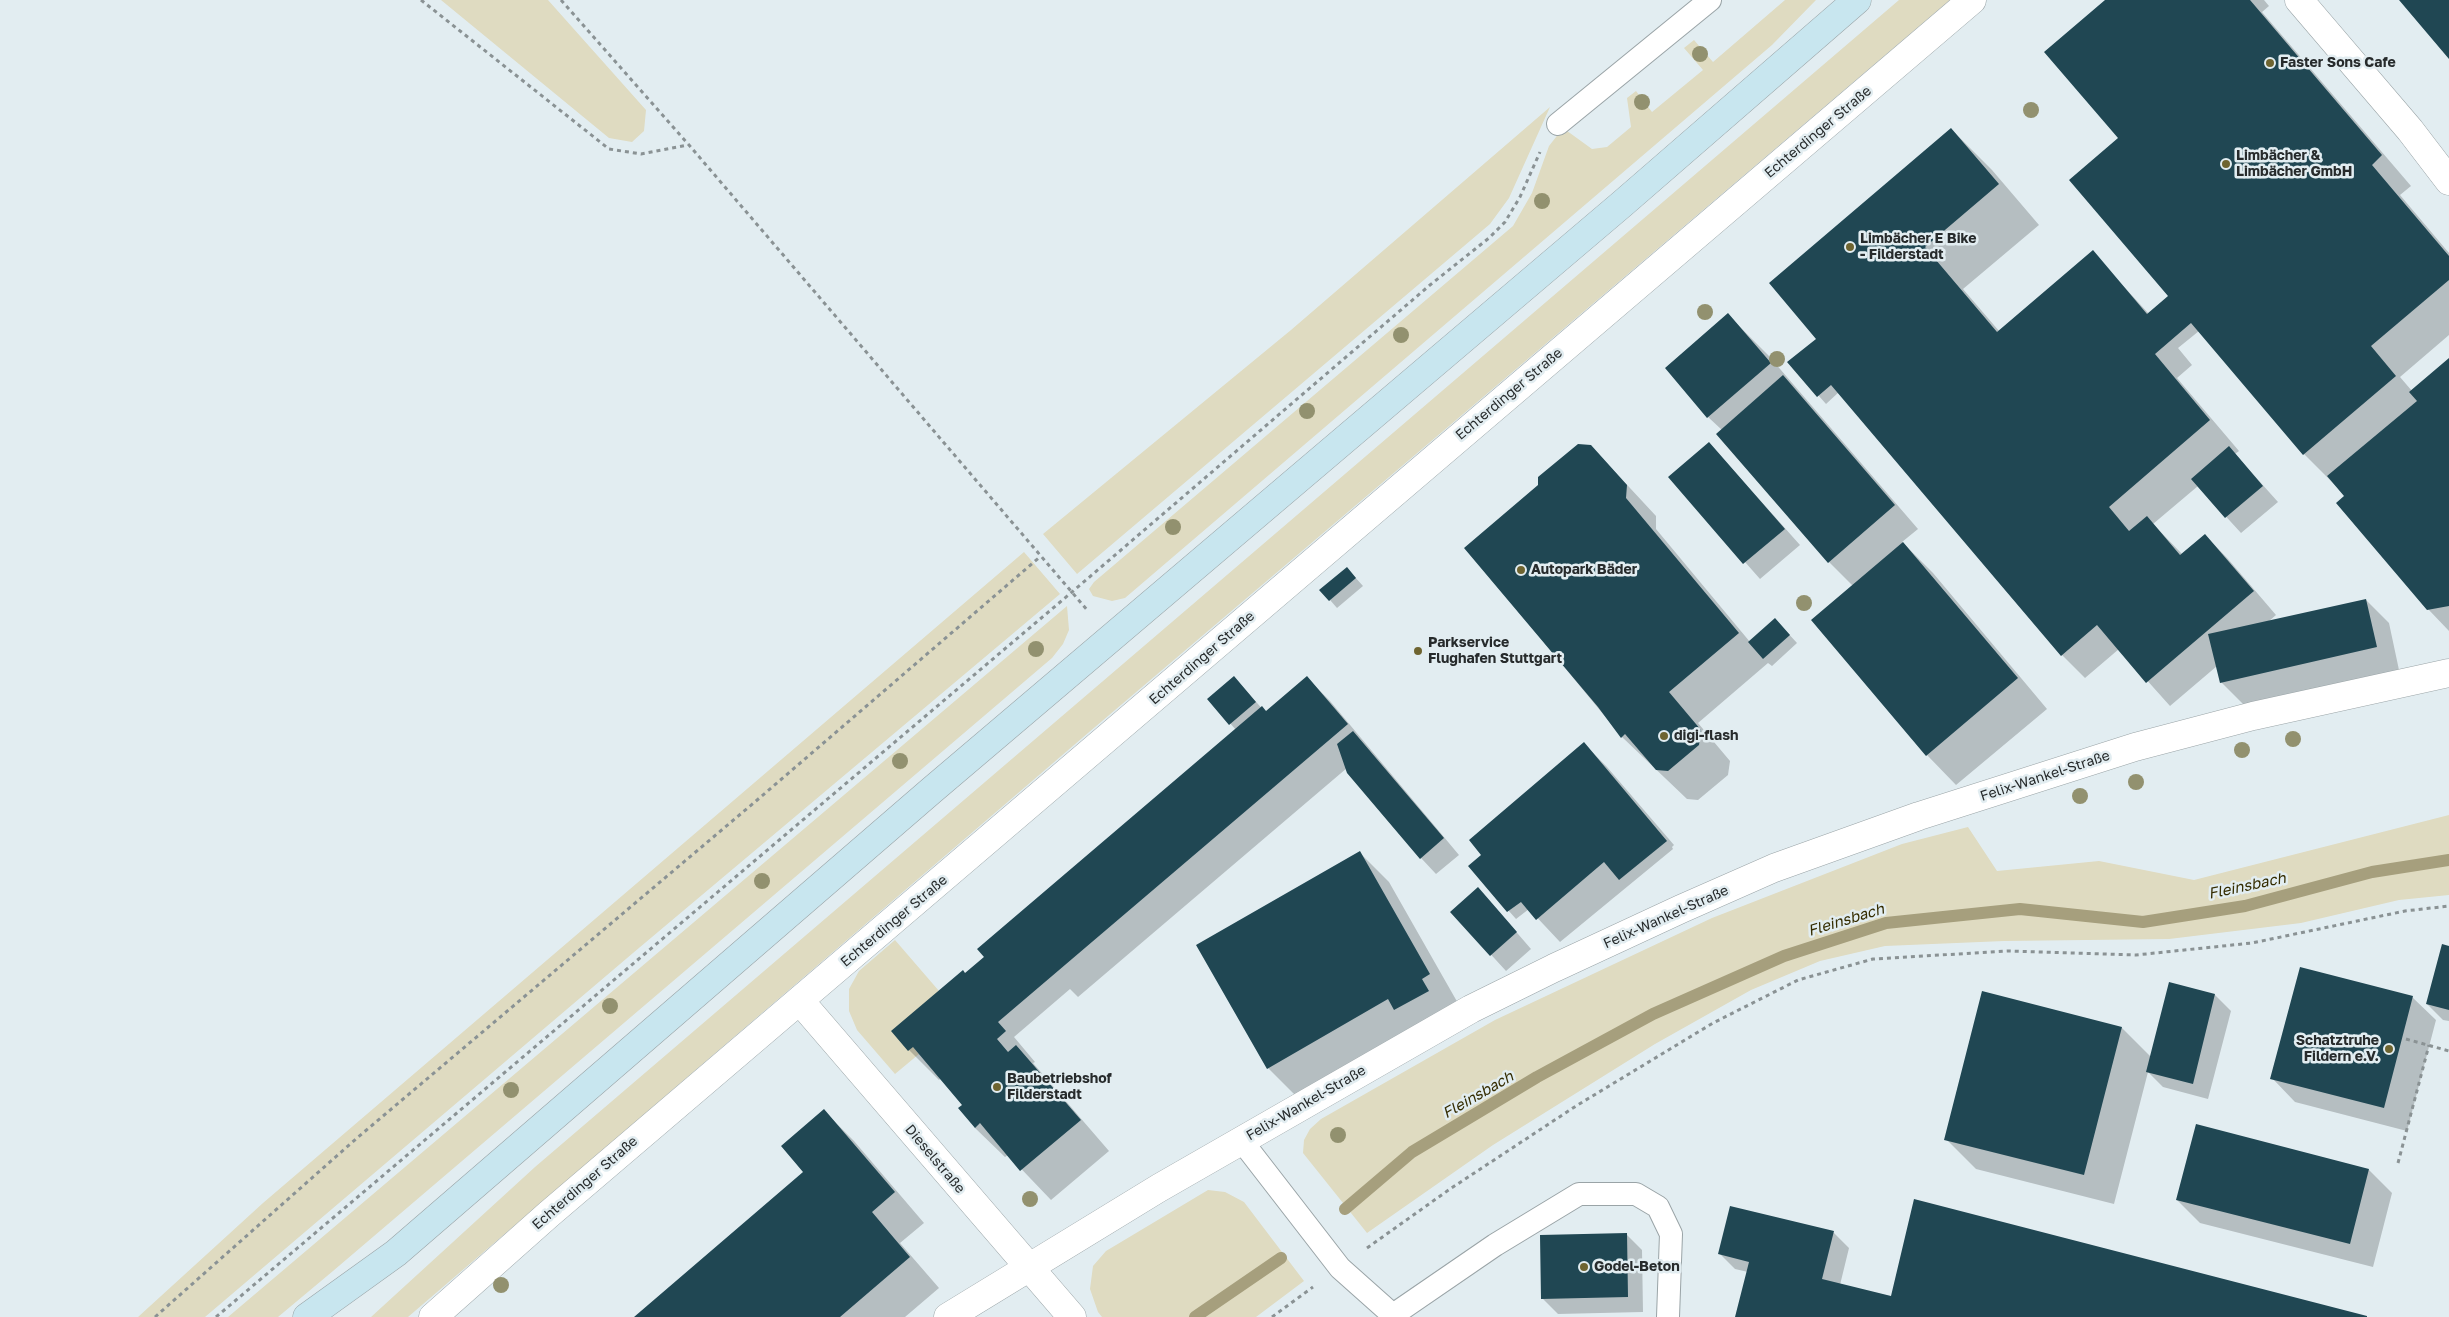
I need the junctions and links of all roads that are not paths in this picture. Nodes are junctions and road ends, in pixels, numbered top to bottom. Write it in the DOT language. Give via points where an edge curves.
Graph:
graph roads {
  1 [pos="1710,0"];
  2 [pos="1857,0"];
  3 [pos="1972,0"];
  4 [pos="2298,0"];
  5 [pos="1558,124"];
  6 [pos="2449,180"];
  7 [pos="2449,673"];
  8 [pos="800,1001"];
  9 [pos="1241,1140"];
  10 [pos="396,1253"];
  11 [pos="1027,1267"];
  12 [pos="1394,1316"];
  13 [pos="307,1317"];
  14 [pos="338,1317"];
  15 [pos="433,1317"];
  16 [pos="948,1317"];
  17 [pos="1072,1317"];
  18 [pos="1668,1317"];
  1 -- 5 [label="lane"];
  2 -- 10 [label="main road" via="1608,217 579,1093"];
  3 -- 8 [label="street, Echterdinger Straße"];
  4 -- 6 [label="street"];
  7 -- 9 [label="street, Felix-Wankel-Straße" via="2253,716 2135,747 1919,816 1774,868 1680,909 1480,1005"];
  8 -- 11 [label="street, Dieselstraße"];
  8 -- 15 [label="street, Echterdinger Straße" via="548,1214"];
  9 -- 11 [label="street, Felix-Wankel-Straße"];
  9 -- 12 [label="lane" via="1340,1268"];
  10 -- 13 [label="main road"];
  10 -- 14 [label="main road"];
  11 -- 16 [label="street, Felix-Wankel-Straße"];
  11 -- 17 [label="street, Dieselstraße"];
  12 -- 18 [label="lane" via="1495,1245 1579,1194 1636,1194 1658,1207 1671,1234"];
}
